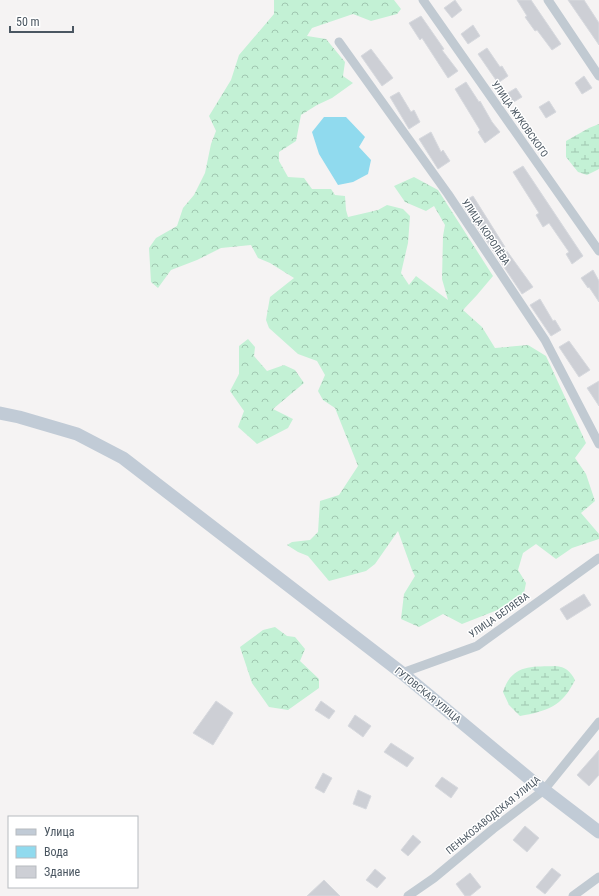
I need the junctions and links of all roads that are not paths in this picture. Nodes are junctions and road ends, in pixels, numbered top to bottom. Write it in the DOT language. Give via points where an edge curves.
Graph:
graph roads {
  1 [pos="423,0"];
  2 [pos="548,0"];
  3 [pos="339,42"];
  4 [pos="599,76"];
  5 [pos="599,251"];
  6 [pos="0,413"];
  7 [pos="599,444"];
  8 [pos="599,558"];
  9 [pos="402,673"];
  10 [pos="599,722"];
  11 [pos="544,790"];
  12 [pos="599,832"];
  13 [pos="599,877"];
  14 [pos="408,896"];
  15 [pos="573,896"];
  1 -- 5 [label="street, УЛИЦА ЖУКОВСКОГО"];
  2 -- 4 [label="street"];
  3 -- 7 [label="street, УЛИЦА КОРОЛЁВА" via="448,194 545,340"];
  6 -- 9 [label="street, ГУТОВСКАЯ УЛИЦА" via="77,434 123,458"];
  8 -- 9 [label="street, УЛИЦА БЕЛЯЕВА" via="477,646"];
  9 -- 11 [label="street, ГУТОВСКАЯ УЛИЦА"];
  10 -- 11 [label="street, ПЕНЬКОЗАВОДСКАЯ УЛИЦА"];
  11 -- 12 [label="street, ГУТОВСКАЯ УЛИЦА"];
  11 -- 14 [label="street, ПЕНЬКОЗАВОДСКАЯ УЛИЦА"];
  13 -- 15 [label="street"];
}
